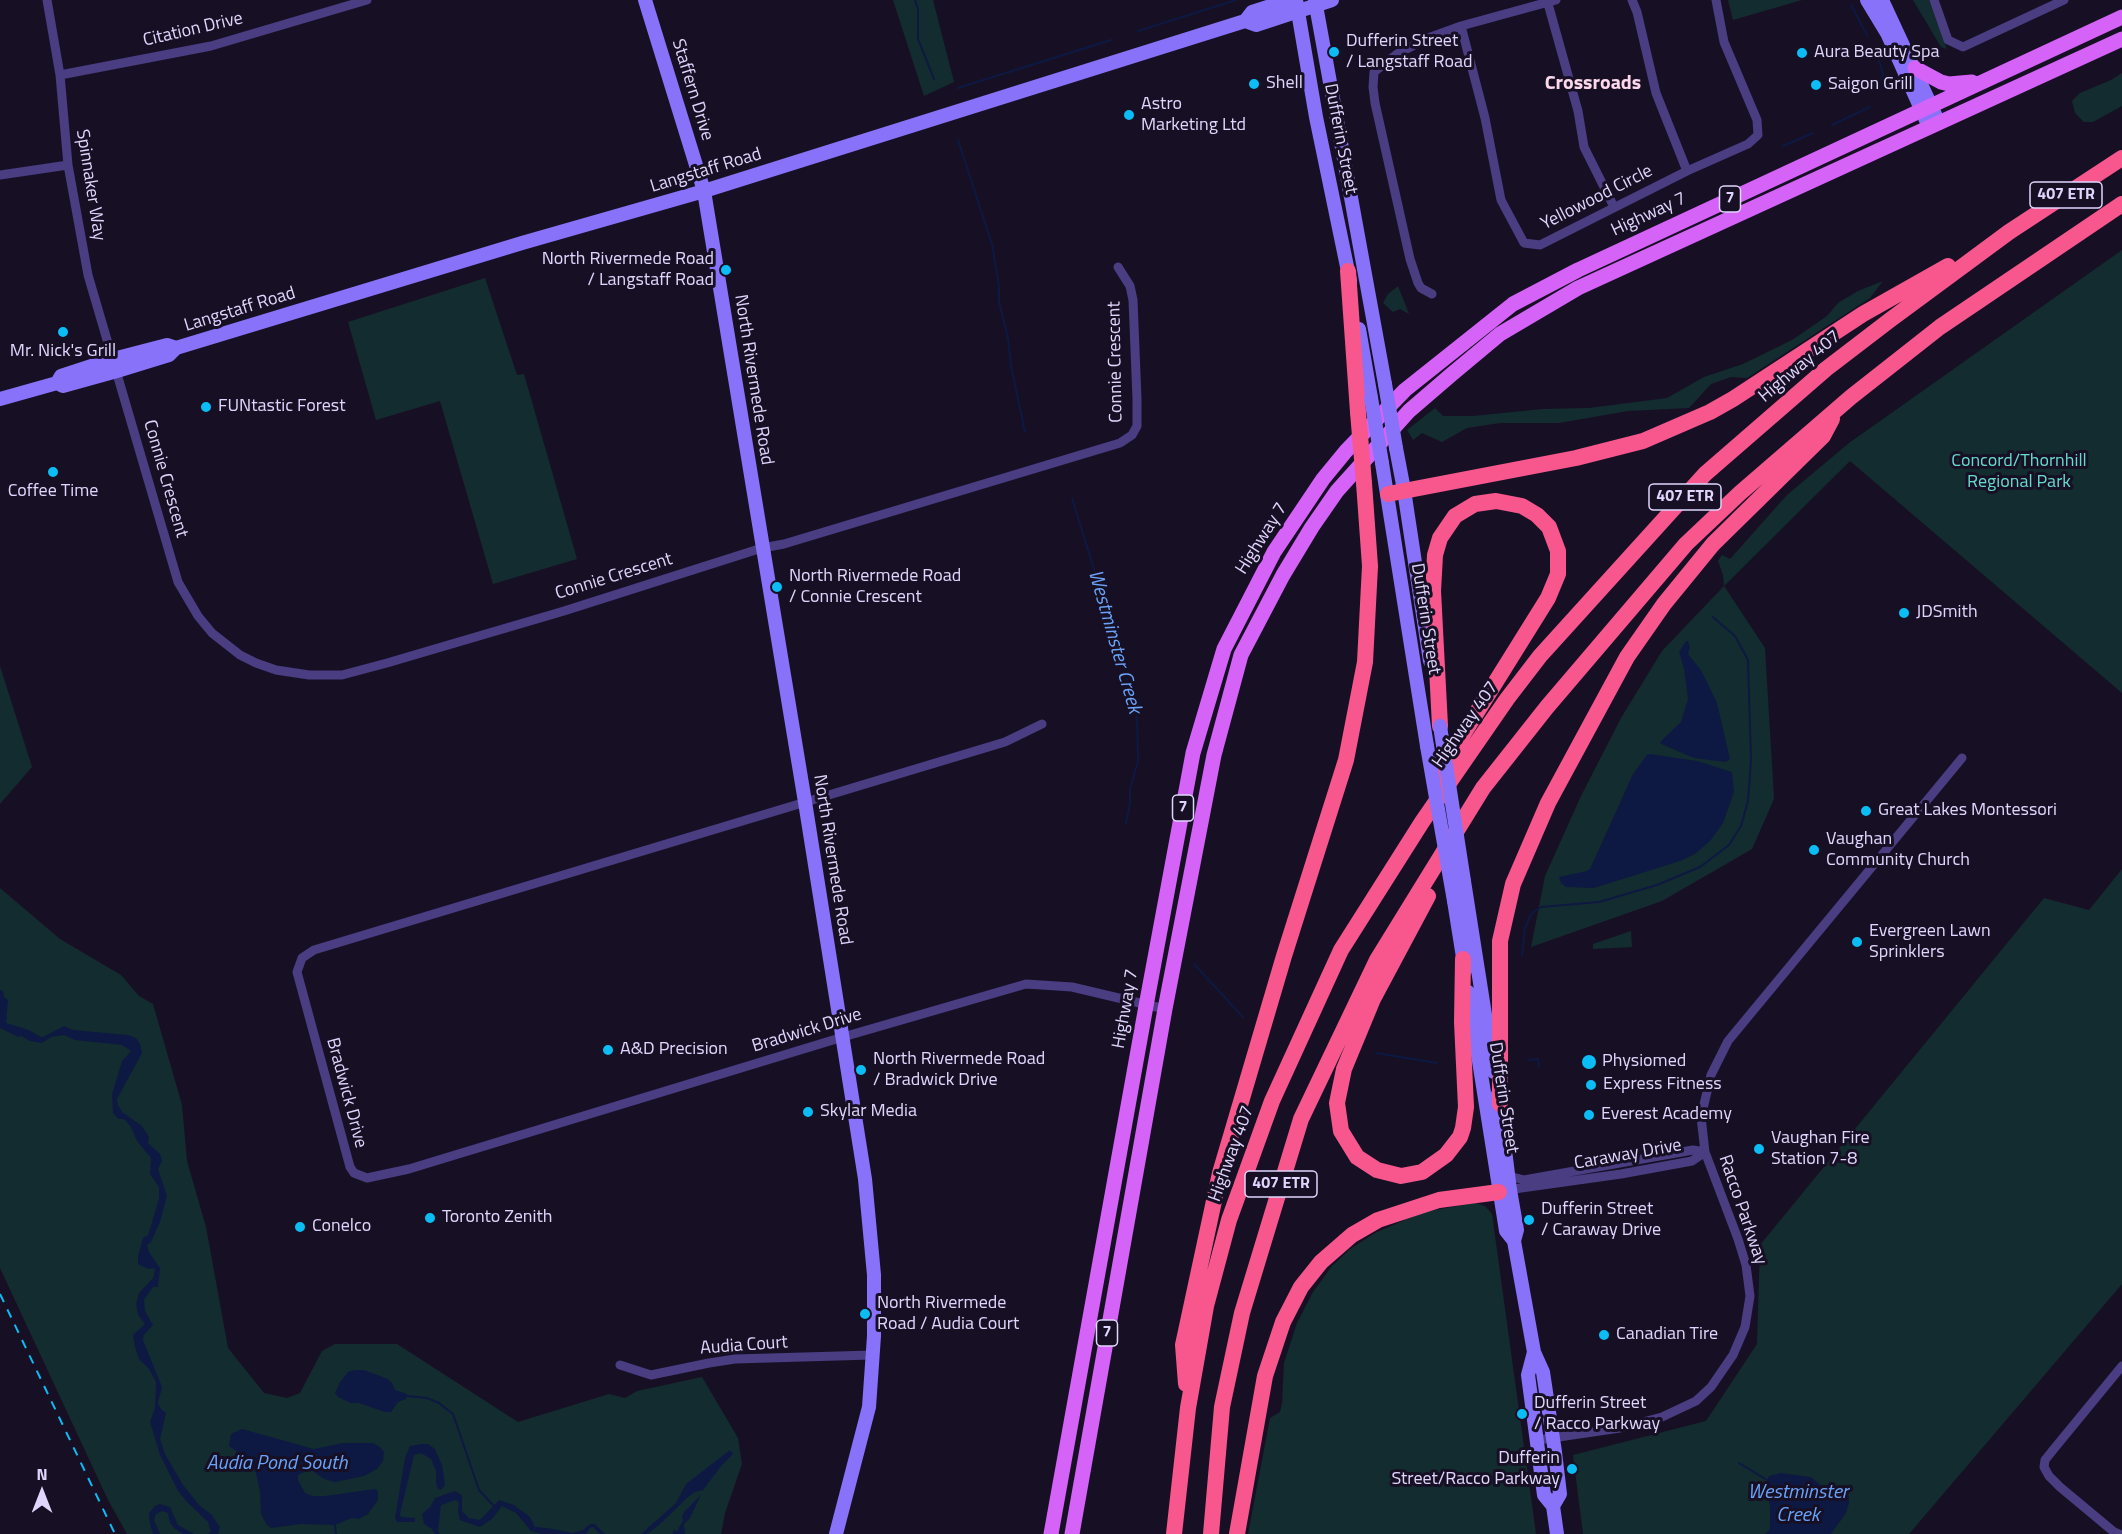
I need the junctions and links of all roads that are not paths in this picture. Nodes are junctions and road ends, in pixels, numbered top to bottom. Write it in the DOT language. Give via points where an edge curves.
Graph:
graph roads {
  1 [pos="47,0"];
  2 [pos="367,0"];
  3 [pos="645,0"];
  4 [pos="1332,0"];
  5 [pos="1632,0"];
  6 [pos="1716,0"];
  7 [pos="1867,0"];
  8 [pos="1882,0"];
  9 [pos="1934,0"];
  10 [pos="2064,0"];
  11 [pos="1550,1"];
  12 [pos="1315,3"];
  13 [pos="1294,4"];
  14 [pos="2122,17"];
  15 [pos="1461,26"];
  16 [pos="2122,39"];
  17 [pos="1915,68"];
  18 [pos="60,75"];
  19 [pos="1987,81"];
  20 [pos="1925,107"];
  21 [pos="1934,125"];
  22 [pos="2122,158"];
  23 [pos="68,165"];
  24 [pos="1687,171"];
  25 [pos="0,175"];
  26 [pos="704,191"];
  27 [pos="2122,204"];
  28 [pos="1614,207"];
  29 [pos="2009,232"];
  30 [pos="1118,267"];
  31 [pos="1348,271"];
  32 [pos="1432,294"];
  33 [pos="115,365"];
  34 [pos="0,399"];
  35 [pos="1836,410"];
  36 [pos="1396,492"];
  37 [pos="762,548"];
  38 [pos="1042,724"];
  39 [pos="1440,726"];
  40 [pos="1962,758"];
  41 [pos="805,802"];
  42 [pos="1422,822"];
  43 [pos="1436,862"];
  44 [pos="1463,958"];
  45 [pos="1146,1006"];
  46 [pos="1165,1009"];
  47 [pos="843,1037"];
  48 [pos="1500,1104"];
  49 [pos="1705,1152"];
  50 [pos="1506,1186"];
  51 [pos="1534,1352"];
  52 [pos="873,1355"];
  53 [pos="620,1365"];
  54 [pos="2122,1366"];
  55 [pos="1188,1408"];
  56 [pos="1552,1438"];
  57 [pos="1538,1440"];
  58 [pos="1553,1506"];
  59 [pos="836,1534"];
  60 [pos="1051,1534"];
  61 [pos="1072,1534"];
  62 [pos="1174,1534"];
  63 [pos="1211,1534"];
  64 [pos="1237,1534"];
  65 [pos="1557,1534"];
  66 [pos="2119,1534"];
  1 -- 18 [label="street, Spinnaker Way"];
  2 -- 18 [label="street, Citation Drive" via="211,46"];
  3 -- 26 [label="main road, Staffern Drive"];
  4 -- 12 [label="main road, Langstaff Road"];
  5 -- 24 [label="street" via="1656,93"];
  6 -- 24 [label="street, Yellowood Circle" via="1724,42 1757,120 1758,135 1748,144"];
  7 -- 20 [label="main road"];
  8 -- 17 [label="main road"];
  9 -- 10 [label="street" via="1948,40 1963,46"];
  11 -- 15 [label="street"];
  11 -- 28 [label="street" via="1584,147"];
  12 -- 13 [label="main road, Langstaff Road"];
  12 -- 36 [label="main road, Dufferin Street, bridge" via="1396,448"];
  13 -- 26 [label="main road, Langstaff Road" via="1256,25 1245,21"];
  13 -- 31 [label="main road, Dufferin Street"];
  14 -- 19 [label="main road, Highway 7 / 7"];
  15 -- 28 [label="street, Yellowood Circle" via="1501,200 1524,243 1540,245"];
  15 -- 32 [label="street" via="1397,54 1380,66 1373,77 1375,103 1414,276 1421,288"];
  16 -- 21 [label="main road, Highway 7 / 7"];
  17 -- 19 [label="main road" via="1949,84"];
  17 -- 20 [label="main road"];
  18 -- 23 [label="street, Spinnaker Way"];
  19 -- 20 [label="main road, Highway 7 / 7"];
  20 -- 21 [label="main road"];
  20 -- 45 [label="main road, Highway 7 / 7" via="1513,304 1405,390 1346,451 1274,552 1224,649 1194,753"];
  21 -- 46 [label="main road, Highway 7 / 7" via="1578,288 1500,334 1409,411 1337,490 1282,575 1241,655 1214,755"];
  22 -- 29 [label="highway, Highway 407 / 407 ETR"];
  23 -- 25 [label="street"];
  23 -- 33 [label="street, Spinnaker Way" via="88,275"];
  24 -- 28 [label="street, Yellowood Circle"];
  26 -- 33 [label="main road, Langstaff Road" via="176,348 169,355"];
  26 -- 37 [label="main road, North Rivermede Road"];
  27 -- 35 [label="highway, 407 ETR" via="1940,327"];
  29 -- 36 [label="highway" via="1863,314 1710,412 1653,436 1576,458"];
  29 -- 42 [label="highway, Highway 407 / 407 ETR" via="1826,369 1705,474 1540,656"];
  30 -- 37 [label="street, Connie Crescent" via="1130,286 1133,300 1137,426 1132,435 1116,444"];
  31 -- 36 [label="main road, Dufferin Street, bridge" via="1382,463"];
  31 -- 55 [label="highway, bridge" via="1370,566 1365,663 1346,760 1252,1063 1213,1204 1183,1345"];
  33 -- 34 [label="main road, Langstaff Road" via="63,386 57,383"];
  33 -- 37 [label="street, Connie Crescent" via="178,582 212,633 240,655 276,670 342,675 366,669"];
  35 -- 43 [label="highway, 407 ETR" via="1686,544 1532,725 1483,788"];
  35 -- 48 [label="highway" via="1823,436 1713,544 1664,604 1627,657 1548,803 1513,884 1500,941"];
  36 -- 39 [label="main road, Dufferin Street"];
  36 -- 44 [label="main road, Dufferin Street, bridge" via="1426,746"];
  37 -- 41 [label="main road, North Rivermede Road"];
  38 -- 41 [label="street, Bradwick Drive" via="1005,742"];
  39 -- 42 [label="highway" via="1432,591 1440,538 1455,516 1475,504 1496,501 1522,506 1549,527 1558,551 1557,574 1548,598 1457,744"];
  39 -- 48 [label="main road, Dufferin Street, bridge"];
  40 -- 49 [label="street, Racco Parkway" via="1728,1041 1703,1102"];
  41 -- 47 [label="main road, North Rivermede Road"];
  41 -- 47 [label="street, Bradwick Drive" via="325,945 302,958 297,972 350,1167 367,1178 409,1169"];
  42 -- 55 [label="highway, Highway 407 / 407 ETR" via="1341,950 1272,1101 1226,1231 1206,1306"];
  43 -- 44 [label="highway" via="1428,896 1373,999 1344,1069 1337,1103 1341,1131 1357,1157 1377,1170 1401,1176 1422,1172 1446,1155 1460,1137 1466,1107"];
  43 -- 63 [label="highway, 407 ETR" via="1377,960 1301,1119 1242,1313 1222,1407"];
  44 -- 50 [label="main road, Dufferin Street"];
  45 -- 46 [label="street, Bradwick Drive"];
  45 -- 47 [label="street, Bradwick Drive" via="1072,987 1026,984"];
  45 -- 60 [label="main road, Highway 7 / 7"];
  46 -- 61 [label="main road, Highway 7 / 7"];
  47 -- 52 [label="main road, North Rivermede Road" via="869,1215 874,1270"];
  48 -- 50 [label="main road, Dufferin Street"];
  49 -- 50 [label="street, Caraway Drive" via="1692,1161 1610,1176"];
  49 -- 56 [label="street, Racco Parkway" via="1746,1265 1750,1296 1745,1327 1733,1355 1711,1388 1696,1401 1662,1417"];
  50 -- 51 [label="main road, Dufferin Street" via="1506,1231 1514,1241"];
  50 -- 64 [label="highway" via="1439,1200 1378,1220 1352,1234 1301,1287 1283,1322 1265,1376"];
  51 -- 56 [label="main road, Dufferin Street" via="1543,1372"];
  51 -- 57 [label="main road, Dufferin Street" via="1528,1375"];
  52 -- 53 [label="street, Audia Court" via="735,1359 651,1375"];
  52 -- 59 [label="main road, North Rivermede Road" via="869,1407"];
  54 -- 66 [label="street" via="2045,1460 2044,1467 2060,1487"];
  55 -- 62 [label="highway, Highway 407 / 407 ETR"];
  56 -- 57 [label="street, Racco Parkway"];
  56 -- 58 [label="main road, Dufferin Street" via="1560,1494"];
  57 -- 58 [label="main road, Dufferin Street" via="1544,1495"];
  58 -- 65 [label="main road, Dufferin Street"];
}
